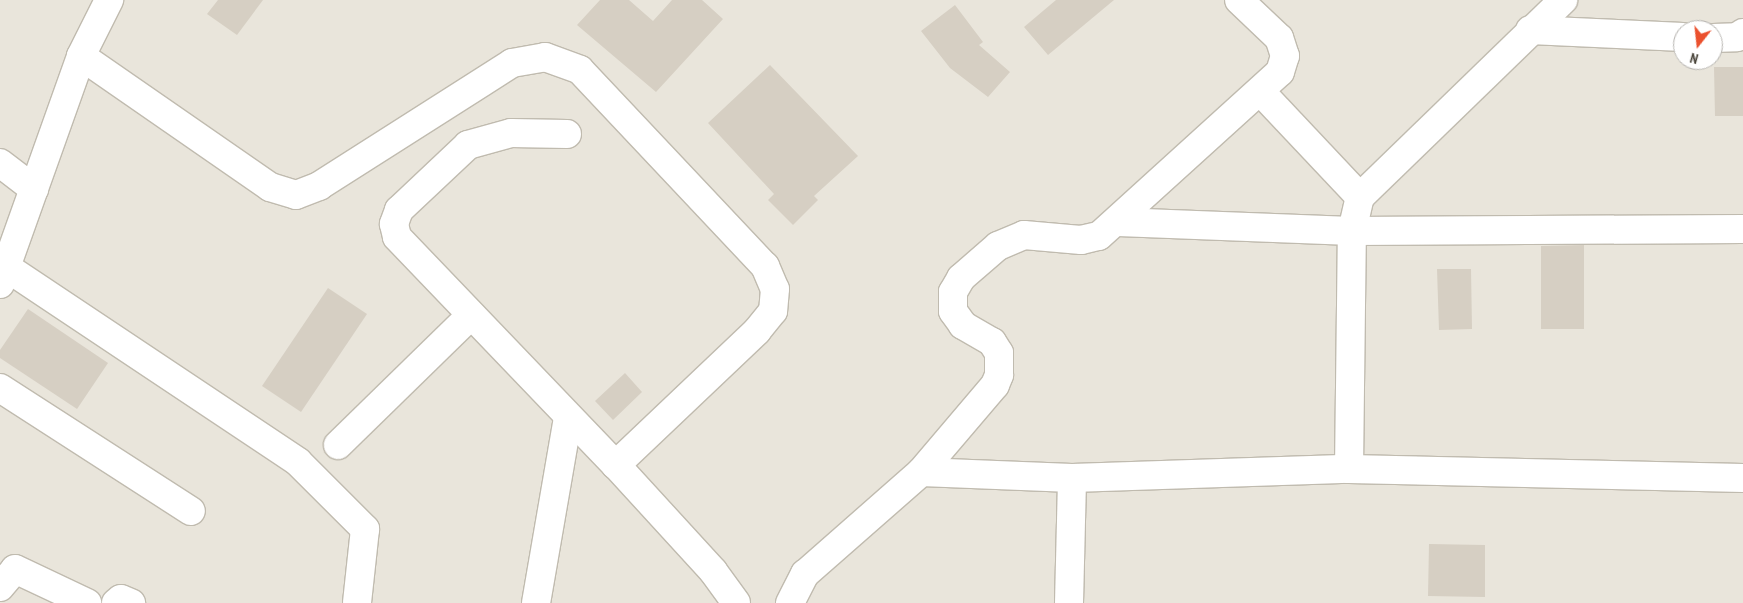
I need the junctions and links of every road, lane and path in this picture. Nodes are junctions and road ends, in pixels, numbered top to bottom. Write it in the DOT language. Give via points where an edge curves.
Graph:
graph roads {
  1 [pos="109,0"];
  2 [pos="1240,0"];
  3 [pos="1563,0"];
  4 [pos="1530,30"];
  5 [pos="1743,33"];
  6 [pos="1673,37"];
  7 [pos="1723,38"];
  8 [pos="81,56"];
  9 [pos="1261,92"];
  10 [pos="567,134"];
  11 [pos="0,162"];
  12 [pos="34,189"];
  13 [pos="1360,197"];
  14 [pos="1118,222"];
  15 [pos="1743,229"];
  16 [pos="1352,231"];
  17 [pos="3,276"];
  18 [pos="471,315"];
  19 [pos="0,388"];
  20 [pos="568,417"];
  21 [pos="338,446"];
  22 [pos="616,465"];
  23 [pos="1349,469"];
  24 [pos="921,472"];
  25 [pos="1072,478"];
  26 [pos="1743,478"];
  27 [pos="191,511"];
  28 [pos="0,587"];
  29 [pos="88,603"];
  30 [pos="116,603"];
  31 [pos="131,603"];
  32 [pos="357,603"];
  33 [pos="536,603"];
  34 [pos="736,603"];
  35 [pos="790,603"];
  36 [pos="1069,603"];
  1 -- 8 [label="street"];
  2 -- 9 [label="street" via="1279,38 1286,56 1280,72"];
  3 -- 4 [label="street"];
  4 -- 6 [label="street"];
  4 -- 13 [label="street"];
  5 -- 7 [label="street" via="1737,37"];
  8 -- 12 [label="street"];
  8 -- 22 [label="street" via="270,187 296,195 319,186 512,62 545,57 580,70 765,266 775,290 772,311 757,331"];
  9 -- 13 [label="street"];
  9 -- 14 [label="street"];
  10 -- 18 [label="street" via="511,133 468,145 399,210 394,224 398,237"];
  11 -- 12 [label="street"];
  12 -- 17 [label="street"];
  13 -- 16 [label="street"];
  14 -- 16 [label="street"];
  14 -- 24 [label="street" via="1099,236 1081,240 1024,235 998,246 961,278 953,292 953,311 963,325 992,342 999,353 999,375"];
  15 -- 16 [label="street"];
  16 -- 23 [label="street"];
  17 -- 32 [label="street" via="298,462 365,528"];
  18 -- 20 [label="street"];
  18 -- 21 [label="street"];
  19 -- 27 [label="street"];
  20 -- 22 [label="street"];
  20 -- 33 [label="street"];
  22 -- 34 [label="street" via="713,571"];
  23 -- 25 [label="street"];
  23 -- 26 [label="street"];
  24 -- 25 [label="street"];
  24 -- 35 [label="street" via="805,574"];
  25 -- 36 [label="street"];
  28 -- 29 [label="street" via="15,569"];
  30 -- 31 [label="street" via="121,599"];
}
